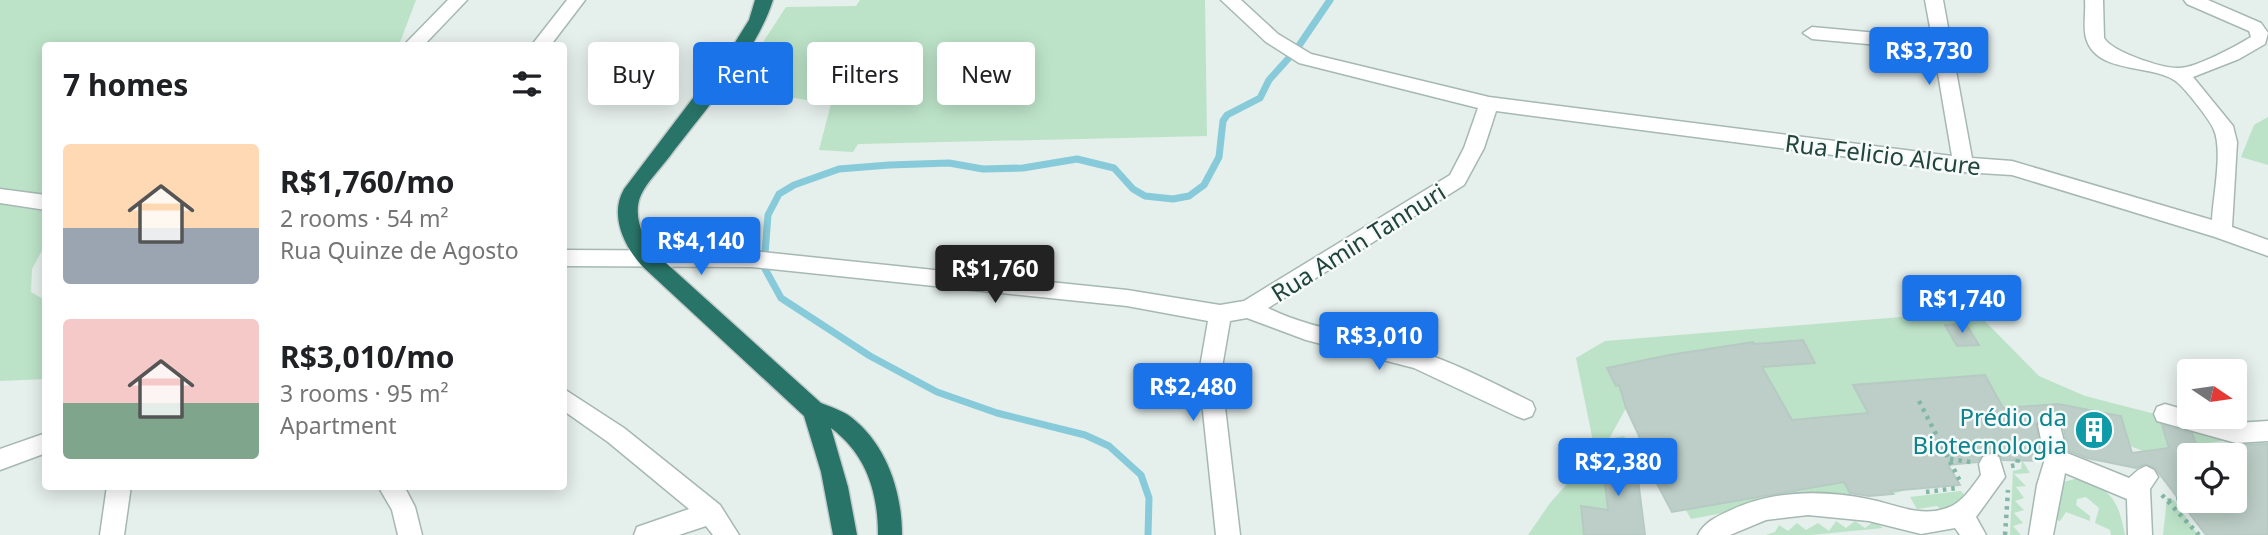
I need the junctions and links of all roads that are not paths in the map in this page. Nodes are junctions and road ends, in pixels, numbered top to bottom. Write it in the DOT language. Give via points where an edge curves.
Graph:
graph roads {
  1 [pos="458,0"];
  2 [pos="576,0"];
  3 [pos="765,0"];
  4 [pos="1230,0"];
  5 [pos="1933,0"];
  6 [pos="2094,0"];
  7 [pos="2193,0"];
  8 [pos="1812,33"];
  9 [pos="416,42"];
  10 [pos="543,42"];
  11 [pos="1942,45"];
  12 [pos="2181,75"];
  13 [pos="1489,104"];
  14 [pos="1963,165"];
  15 [pos="0,196"];
  16 [pos="42,202"];
  17 [pos="2221,231"];
  18 [pos="2268,248"];
  19 [pos="567,258"];
  20 [pos="649,260"];
  21 [pos="1249,309"];
  22 [pos="1220,314"];
  23 [pos="567,401"];
  24 [pos="1524,409"];
  25 [pos="813,410"];
  26 [pos="2165,414"];
  27 [pos="2050,425"];
  28 [pos="2268,431"];
  29 [pos="42,444"];
  30 [pos="2057,459"];
  31 [pos="0,460"];
  32 [pos="2001,465"];
  33 [pos="118,490"];
  34 [pos="392,490"];
  35 [pos="710,513"];
  36 [pos="1967,525"];
  37 [pos="112,535"];
  38 [pos="410,535"];
  39 [pos="646,535"];
  40 [pos="727,535"];
  41 [pos="845,535"];
  42 [pos="886,535"];
  43 [pos="1228,535"];
  44 [pos="1710,535"];
  45 [pos="2041,535"];
  46 [pos="2140,535"];
  1 -- 9 [label="street"];
  2 -- 10 [label="street"];
  3 -- 20 [label="highway" via="740,48 631,194 629,230"];
  4 -- 13 [label="street, Rua Felicio Alcure" via="1272,38 1305,59"];
  5 -- 11 [label="street"];
  6 -- 12 [label="street" via="2095,38 2101,48 2127,61"];
  7 -- 12 [label="street" via="2255,27 2260,34 2259,40 2233,55"];
  8 -- 11 [label="street"];
  11 -- 14 [label="street"];
  12 -- 17 [label="street" via="2223,126 2227,142"];
  13 -- 14 [label="street, Rua Felicio Alcure"];
  13 -- 21 [label="street, Rua Amin Tannuri" via="1457,180"];
  14 -- 17 [label="street, Rua Felicio Alcure" via="2012,168"];
  15 -- 16 [label="street"];
  17 -- 18 [label="street, Rua Felicio Alcure"];
  19 -- 20 [label="street, Rua Amin Tannuri"];
  20 -- 22 [label="street, Rua Amin Tannuri" via="703,256 774,260 1127,298"];
  20 -- 25 [label="highway"];
  21 -- 22 [label="street, Rua Amin Tannuri"];
  21 -- 24 [label="street" via="1300,329 1408,357"];
  22 -- 43 [label="street" via="1210,373"];
  23 -- 35 [label="street"];
  25 -- 41 [label="highway" via="826,442"];
  25 -- 42 [label="highway" via="841,422 878,468 890,504"];
  26 -- 28 [label="street" via="2236,433"];
  27 -- 30 [label="street"];
  29 -- 31 [label="street"];
  30 -- 45 [label="street"];
  30 -- 46 [label="street" via="2142,485"];
  32 -- 36 [label="street"];
  33 -- 37 [label="street"];
  34 -- 38 [label="street" via="403,507"];
  35 -- 39 [label="street"];
  35 -- 40 [label="street"];
  36 -- 44 [label="street" via="1913,524 1842,505 1792,504 1746,515"];
}
